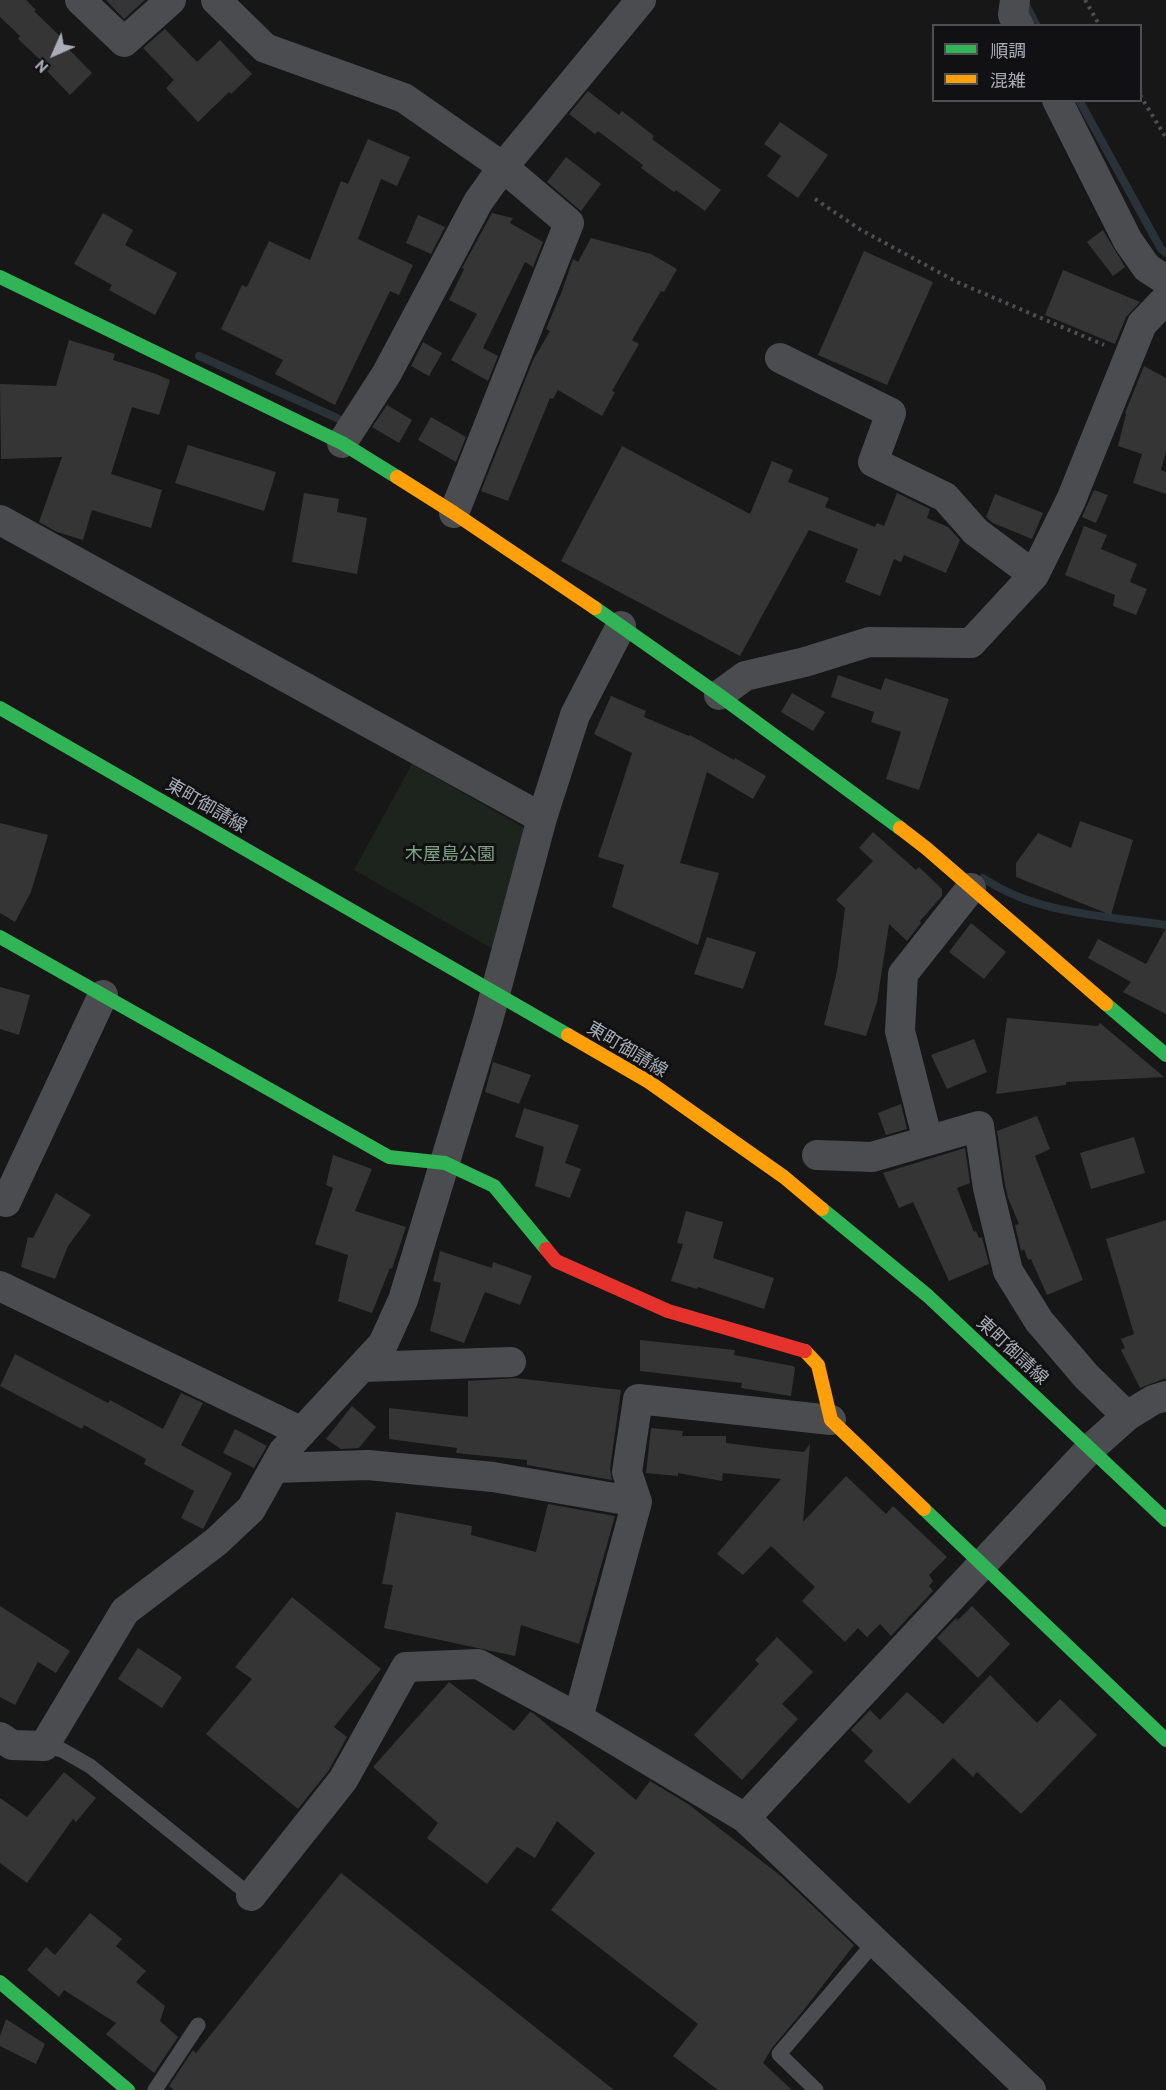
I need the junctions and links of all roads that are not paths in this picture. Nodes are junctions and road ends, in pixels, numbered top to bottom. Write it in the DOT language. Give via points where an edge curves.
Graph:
graph roads {
  1 [pos="80,0"];
  2 [pos="171,0"];
  3 [pos="216,0"];
  4 [pos="641,0"];
  5 [pos="1058,102"];
  6 [pos="502,167"];
  7 [pos="0,277"];
  8 [pos="1166,280"];
  9 [pos="1166,299"];
  10 [pos="780,358"];
  11 [pos="342,443"];
  12 [pos="454,513"];
  13 [pos="0,520"];
  14 [pos="1034,575"];
  15 [pos="621,626"];
  16 [pos="718,695"];
  17 [pos="0,708"];
  18 [pos="542,818"];
  19 [pos="971,888"];
  20 [pos="0,937"];
  21 [pos="496,994"];
  22 [pos="103,995"];
  23 [pos="1166,1055"];
  24 [pos="928,1141"];
  25 [pos="817,1155"];
  26 [pos="445,1163"];
  27 [pos="0,1199"];
  28 [pos="0,1286"];
  29 [pos="511,1362"];
  30 [pos="362,1367"];
  31 [pos="1166,1396"];
  32 [pos="1127,1416"];
  33 [pos="831,1420"];
  34 [pos="302,1432"];
  35 [pos="1090,1449"];
  36 [pos="274,1468"];
  37 [pos="637,1502"];
  38 [pos="1166,1520"];
  39 [pos="983,1565"];
  40 [pos="578,1718"];
  41 [pos="1166,1740"];
  42 [pos="44,1746"];
  43 [pos="4,1749"];
  44 [pos="745,1818"];
  45 [pos="251,1896"];
  46 [pos="875,1942"];
  47 [pos="0,1982"];
  48 [pos="198,2025"];
  49 [pos="128,2090"];
  50 [pos="155,2090"];
  51 [pos="816,2090"];
  52 [pos="1030,2090"];
  1 -- 2 [label="street" via="124,42"];
  3 -- 6 [label="street" via="265,48 405,98"];
  4 -- 6 [label="street"];
  5 -- 8 [label="street" via="1128,241 1147,268"];
  6 -- 11 [label="street" via="478,202 387,373"];
  6 -- 12 [label="street" via="568,223"];
  7 -- 11 [label="street"];
  9 -- 14 [label="street" via="1142,324 1071,500"];
  10 -- 14 [label="street" via="891,413 873,462 945,497 976,532"];
  11 -- 12 [label="street"];
  12 -- 15 [label="street"];
  13 -- 18 [label="street"];
  14 -- 16 [label="street" via="971,643 869,642 745,676"];
  15 -- 16 [label="street"];
  15 -- 18 [label="street" via="575,715"];
  16 -- 19 [label="street" via="926,848"];
  17 -- 21 [label="street, 東町御請線"];
  18 -- 21 [label="street"];
  19 -- 23 [label="street"];
  19 -- 24 [label="street" via="903,974 900,1032"];
  20 -- 22 [label="street"];
  21 -- 26 [label="street"];
  21 -- 35 [label="street, 東町御請線" via="649,1082 784,1177 928,1296"];
  22 -- 26 [label="street" via="389,1157"];
  22 -- 27 [label="street" via="6,1202"];
  24 -- 25 [label="street" via="872,1157"];
  24 -- 32 [label="street" via="979,1126 988,1188 1008,1271 1039,1321"];
  26 -- 30 [label="street" via="403,1300 383,1344"];
  26 -- 33 [label="street" via="494,1185 556,1261 668,1311 803,1349 818,1365"];
  28 -- 34 [label="street"];
  29 -- 30 [label="street"];
  30 -- 34 [label="street"];
  31 -- 32 [label="street"];
  32 -- 35 [label="street"];
  33 -- 37 [label="street" via="638,1399 627,1472"];
  33 -- 39 [label="street"];
  34 -- 36 [label="street"];
  35 -- 38 [label="street, 東町御請線"];
  35 -- 39 [label="street"];
  36 -- 37 [label="street" via="391,1467 493,1477"];
  36 -- 42 [label="street" via="250,1509 216,1542 125,1611"];
  37 -- 40 [label="street"];
  39 -- 41 [label="street"];
  39 -- 44 [label="street"];
  40 -- 44 [label="street"];
  40 -- 45 [label="street" via="478,1664 406,1667 343,1780"];
  42 -- 43 [label="street"];
  42 -- 45 [label="lane" via="62,1750 90,1766"];
  44 -- 46 [label="street"];
  46 -- 51 [label="lane" via="779,2054"];
  46 -- 52 [label="street"];
  47 -- 49 [label="street"];
  48 -- 50 [label="lane"];
}
